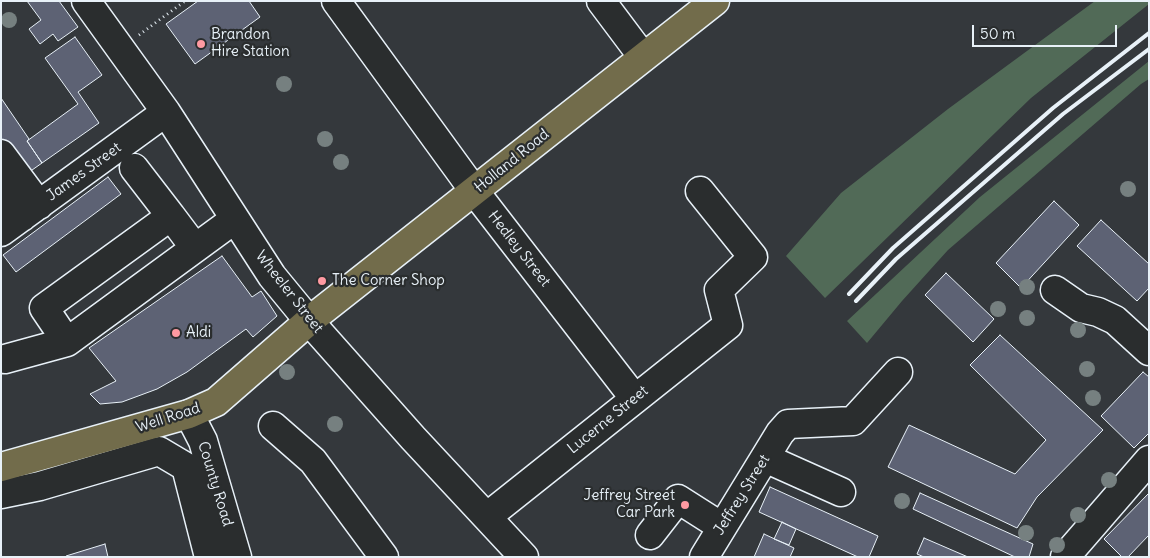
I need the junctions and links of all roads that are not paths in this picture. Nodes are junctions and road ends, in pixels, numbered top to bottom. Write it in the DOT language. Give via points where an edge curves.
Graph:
graph roads {
  1 [pos="86,1"];
  2 [pos="336,1"];
  3 [pos="601,1"];
  4 [pos="715,1"];
  5 [pos="644,56"];
  6 [pos="166,112"];
  7 [pos="1,154"];
  8 [pos="134,168"];
  9 [pos="1,191"];
  10 [pos="700,191"];
  11 [pos="475,192"];
  12 [pos="171,216"];
  13 [pos="21,218"];
  14 [pos="235,219"];
  15 [pos="196,248"];
  16 [pos="1055,291"];
  17 [pos="309,321"];
  18 [pos="66,342"];
  19 [pos="1149,351"];
  20 [pos="5,359"];
  21 [pos="898,372"];
  22 [pos="635,399"];
  23 [pos="189,414"];
  24 [pos="273,426"];
  25 [pos="765,458"];
  26 [pos="1149,460"];
  27 [pos="1,467"];
  28 [pos="841,492"];
  29 [pos="1,494"];
  30 [pos="488,516"];
  31 [pos="722,527"];
  32 [pos="650,535"];
  33 [pos="1073,555"];
  34 [pos="209,557"];
  35 [pos="237,557"];
  36 [pos="384,557"];
  37 [pos="524,557"];
  38 [pos="704,557"];
  1 -- 6 [label="street, Wheeler Street"];
  2 -- 11 [label="street, Hedley Street"];
  3 -- 5 [label="street"];
  4 -- 5 [label="main road, Holland Road"];
  5 -- 11 [label="main road, Holland Road"];
  6 -- 13 [label="street, James Street"];
  6 -- 14 [label="street, Wheeler Street"];
  7 -- 13 [label="street"];
  8 -- 12 [label="street"];
  9 -- 13 [label="street"];
  10 -- 22 [label="street, Lucerne Street" via="753,257 719,290 728,325"];
  11 -- 17 [label="main road, Holland Road"];
  11 -- 22 [label="street, Hedley Street"];
  12 -- 15 [label="street"];
  12 -- 18 [label="street" via="44,308"];
  14 -- 15 [label="street"];
  14 -- 17 [label="street, Wheeler Street" via="272,276"];
  15 -- 18 [label="street"];
  16 -- 19 [label="street" via="1081,308 1115,320"];
  17 -- 23 [label="main road, Well Road" via="216,402"];
  17 -- 30 [label="street, Wheeler Street" via="413,438"];
  18 -- 20 [label="street"];
  21 -- 25 [label="street, Jeffrey Street" via="854,421 788,424"];
  22 -- 30 [label="street, Lucerne Street"];
  23 -- 27 [label="main road, Well Road"];
  23 -- 35 [label="street, County Road" via="203,441"];
  24 -- 36 [label="street" via="313,461"];
  25 -- 28 [label="street"];
  25 -- 31 [label="street, Jeffrey Street"];
  26 -- 33 [label="street"];
  29 -- 34 [label="street" via="40,486 159,451 186,467"];
  30 -- 37 [label="street, Wheeler Street"];
  31 -- 32 [label="street" via="678,499"];
  31 -- 38 [label="street, Jeffrey Street"];
}
